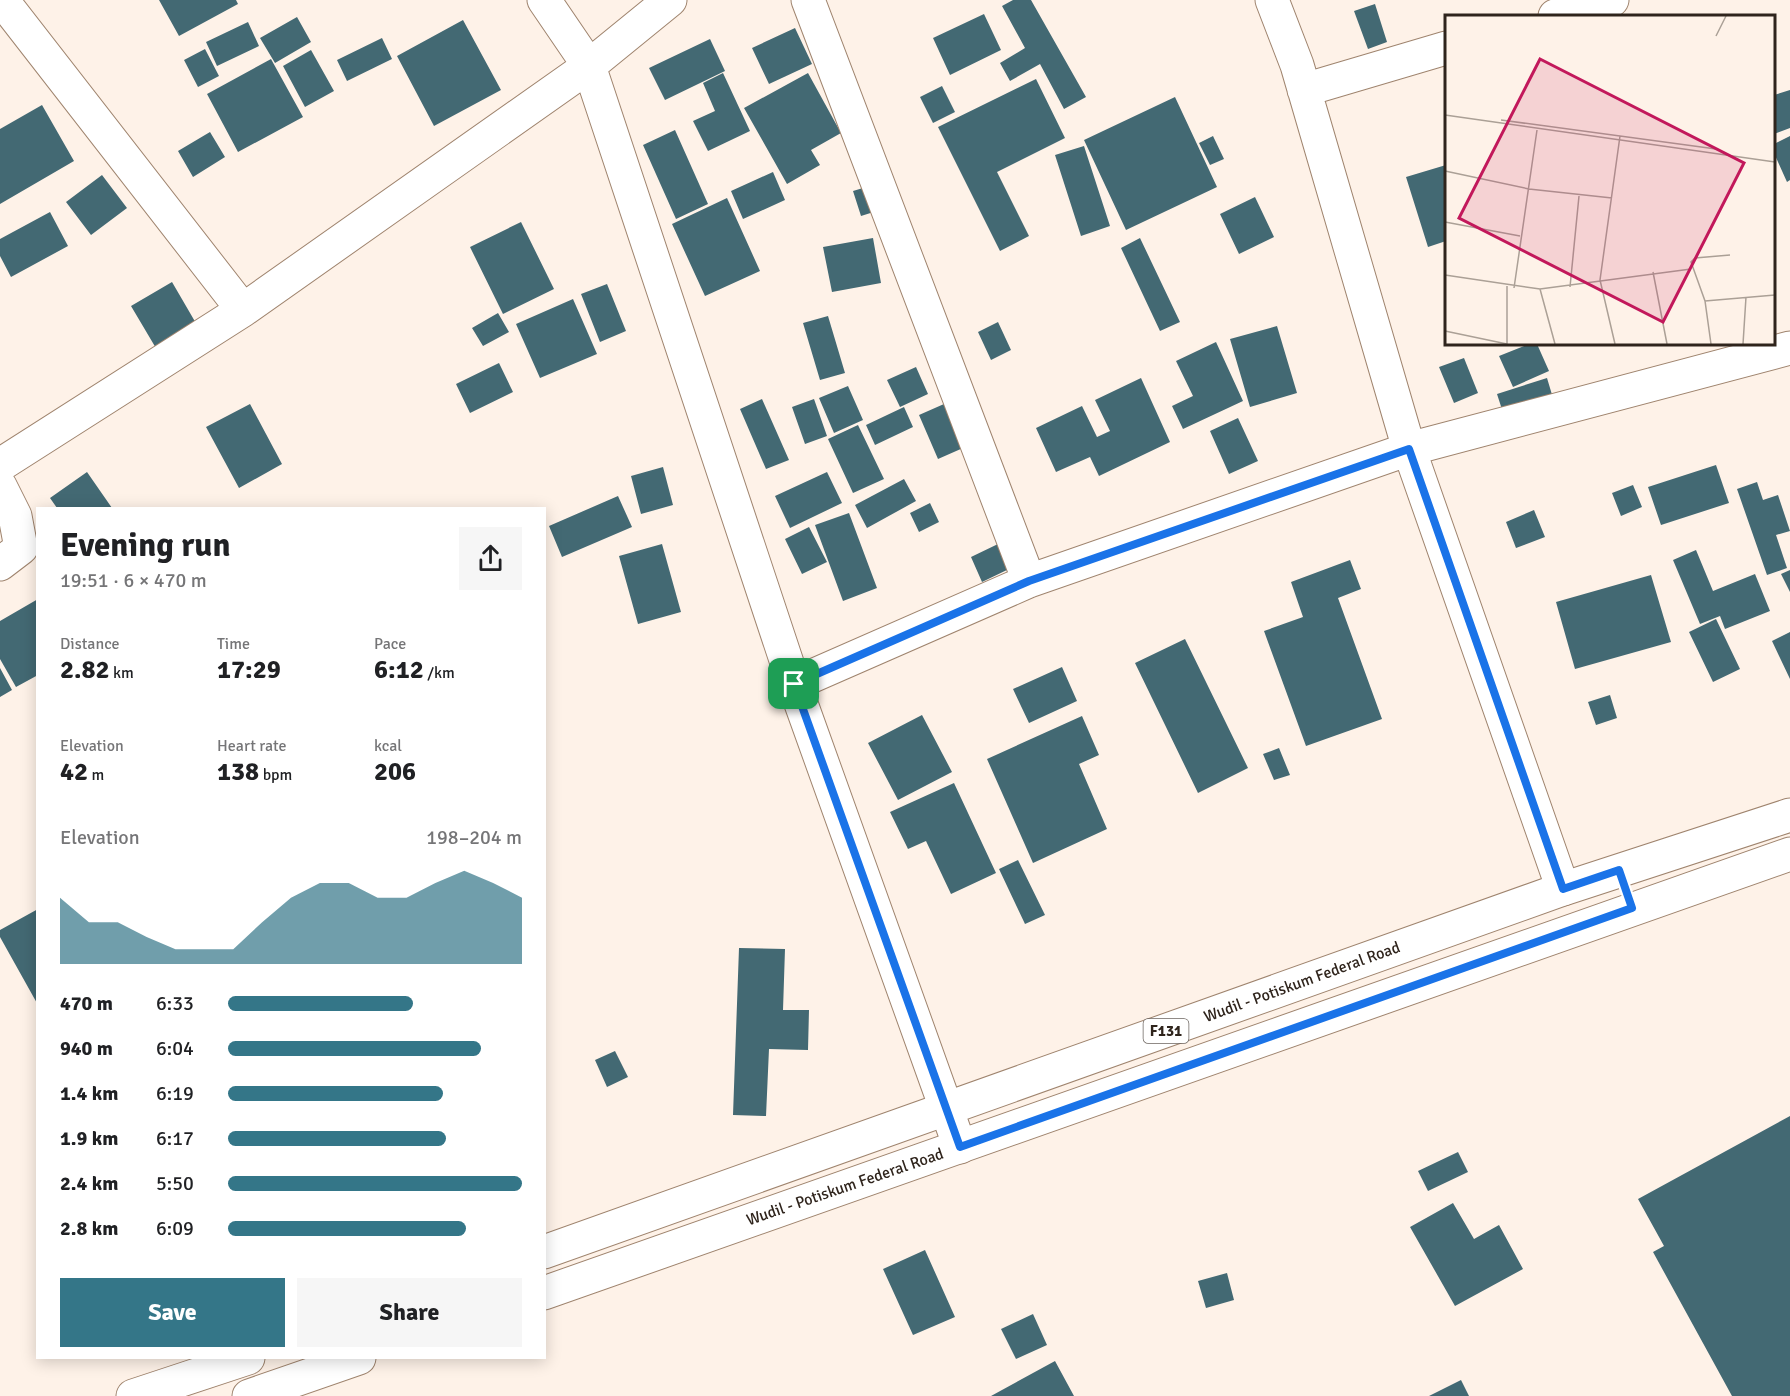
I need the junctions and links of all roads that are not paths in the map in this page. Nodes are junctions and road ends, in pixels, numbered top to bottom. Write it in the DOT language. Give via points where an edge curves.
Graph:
graph roads {
  1 [pos="2,0"];
  2 [pos="544,0"];
  3 [pos="670,0"];
  4 [pos="808,0"];
  5 [pos="1272,0"];
  6 [pos="1612,0"];
  7 [pos="1559,15"];
  8 [pos="1445,48"];
  9 [pos="589,66"];
  10 [pos="1304,90"];
  11 [pos="243,310"];
  12 [pos="1790,348"];
  13 [pos="1409,449"];
  14 [pos="0,465"];
  15 [pos="0,486"];
  16 [pos="0,564"];
  17 [pos="1029,581"];
  18 [pos="794,684"];
  19 [pos="1790,815"];
  20 [pos="1790,854"];
  21 [pos="1619,870"];
  22 [pos="1563,889"];
  23 [pos="1632,908"];
  24 [pos="947,1110"];
  25 [pos="960,1147"];
  26 [pos="546,1251"];
  27 [pos="546,1292"];
  28 [pos="245,1359"];
  29 [pos="356,1359"];
  30 [pos="133,1396"];
  31 [pos="249,1396"];
  1 -- 11 [label="street"];
  2 -- 9 [label="street"];
  3 -- 9 [label="street"];
  4 -- 17 [label="street"];
  5 -- 10 [label="street"];
  6 -- 7 [label="street"];
  8 -- 10 [label="street"];
  9 -- 11 [label="street"];
  9 -- 18 [label="street"];
  10 -- 13 [label="street"];
  11 -- 14 [label="street"];
  12 -- 13 [label="street"];
  13 -- 17 [label="street"];
  13 -- 22 [label="street"];
  15 -- 16 [label="street" via="15,516 21,548"];
  17 -- 18 [label="street"];
  18 -- 24 [label="street"];
  19 -- 21 [label="street, Wudil - Potiskum Federal Road / F131"];
  20 -- 23 [label="street, Wudil - Potiskum Federal Road / F131"];
  21 -- 22 [label="street, Wudil - Potiskum Federal Road / F131"];
  21 -- 23 [label="street"];
  22 -- 24 [label="street, Wudil - Potiskum Federal Road / F131"];
  23 -- 25 [label="street, Wudil - Potiskum Federal Road / F131"];
  24 -- 25 [label="street"];
  24 -- 26 [label="street, Wudil - Potiskum Federal Road / F131"];
  25 -- 27 [label="street, Wudil - Potiskum Federal Road / F131"];
  28 -- 30 [label="street"];
  29 -- 31 [label="street"];
}
